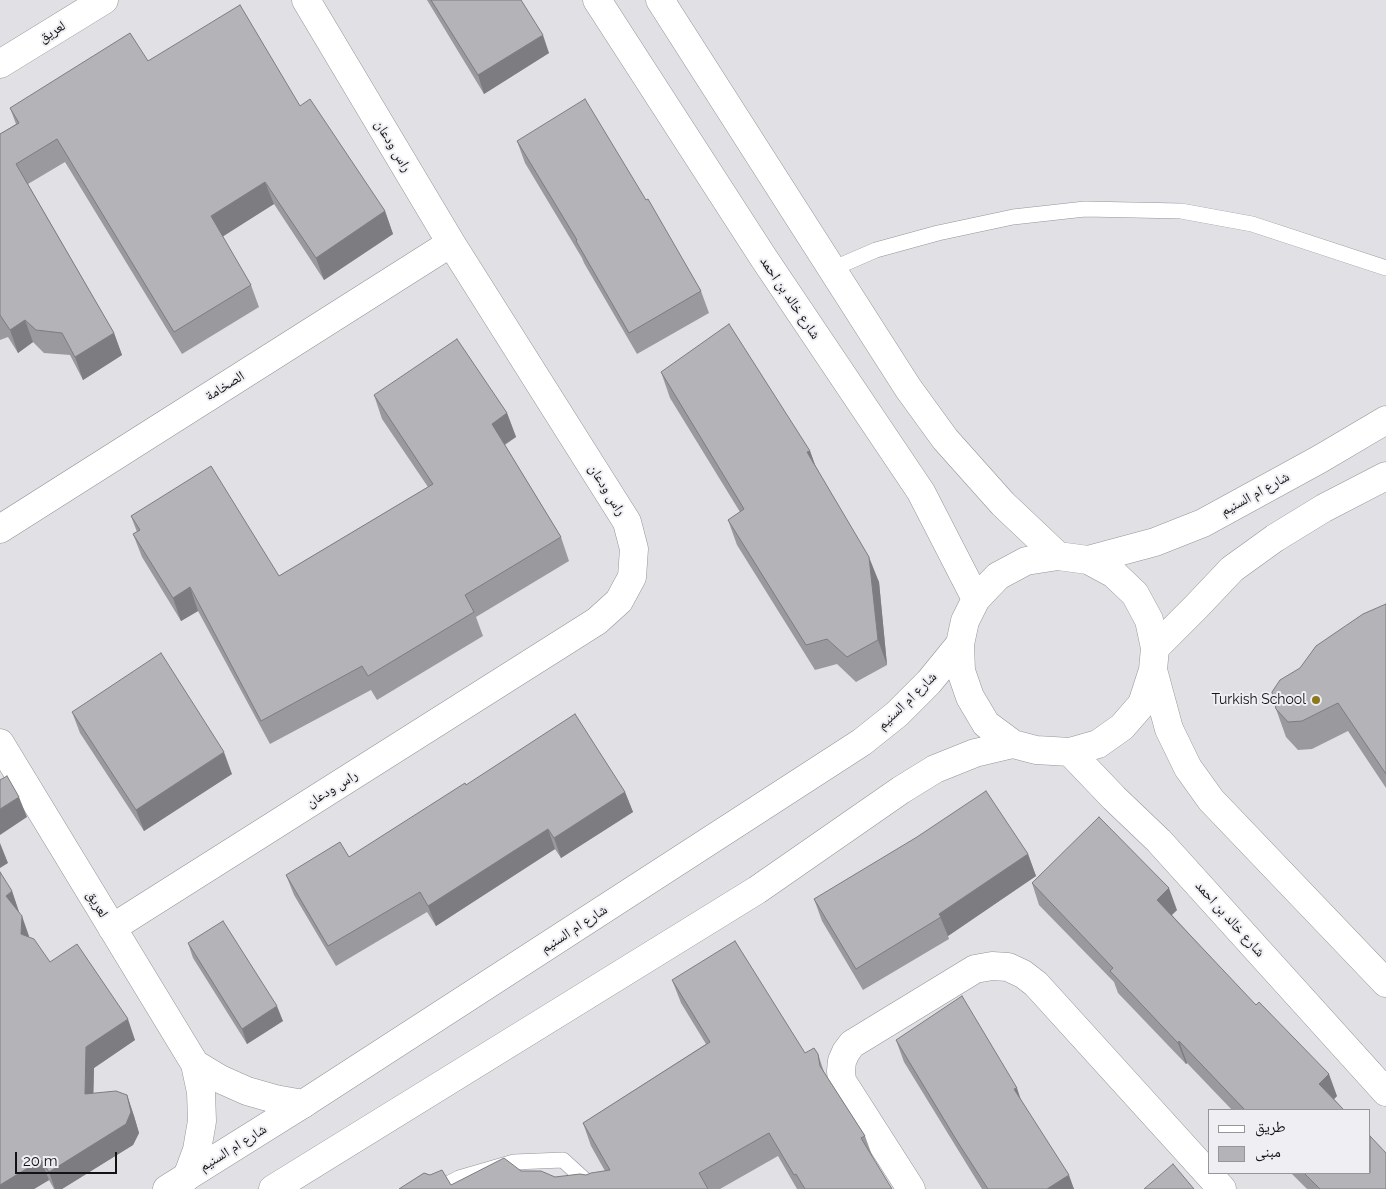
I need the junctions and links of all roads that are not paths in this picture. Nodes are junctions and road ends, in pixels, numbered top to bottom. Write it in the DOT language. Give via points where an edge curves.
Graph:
graph roads {
  1 [pos="104,0"];
  2 [pos="306,0"];
  3 [pos="598,0"];
  4 [pos="660,0"];
  5 [pos="0,64"];
  6 [pos="451,243"];
  7 [pos="832,268"];
  8 [pos="1386,268"];
  9 [pos="1386,420"];
  10 [pos="1386,476"];
  11 [pos="0,529"];
  12 [pos="1058,556"];
  13 [pos="1088,560"];
  14 [pos="976,599"];
  15 [pos="960,644"];
  16 [pos="1154,659"];
  17 [pos="0,743"];
  18 [pos="1013,744"];
  19 [pos="1070,752"];
  20 [pos="112,928"];
  21 [pos="1386,984"];
  22 [pos="195,1064"];
  23 [pos="1386,1092"];
  24 [pos="303,1104"];
  25 [pos="1208,1174"];
  26 [pos="1208,1174"];
  27 [pos="177,1183"];
  28 [pos="273,1189"];
  29 [pos="438,1189"];
  30 [pos="592,1189"];
  31 [pos="911,1189"];
  32 [pos="1222,1189"];
  1 -- 5 [label="main road, لعريق"];
  2 -- 6 [label="main road, راس ودعان"];
  3 -- 14 [label="main road, شارع خالد بن احمد" via="763,258 921,492"];
  4 -- 7 [label="main road"];
  6 -- 11 [label="main road, الصخامة"];
  6 -- 20 [label="main road, راس ودعان" via="628,522 634,549 632,577 619,601 597,621"];
  7 -- 8 [label="lane" via="876,250 938,232 1013,217 1085,209 1180,211 1252,224"];
  7 -- 12 [label="main road" via="908,388 945,439 1002,504"];
  9 -- 13 [label="main road, شارع ام السنيم" via="1203,522 1155,542"];
  10 -- 16 [label="main road" via="1324,508 1232,569"];
  12 -- 13 [label="main road"];
  12 -- 14 [label="main road" via="1026,561 998,576"];
  13 -- 16 [label="main road" via="1114,574 1135,594 1149,620"];
  14 -- 15 [label="main road" via="965,621"];
  15 -- 18 [label="main road" via="961,671 970,698 986,724"];
  15 -- 24 [label="main road, شارع ام السنيم" via="929,682 862,742"];
  16 -- 19 [label="main road" via="1142,704 1122,727 1098,744"];
  16 -- 21 [label="main road" via="1169,729 1188,768 1211,800"];
  17 -- 20 [label="main road, لعريق"];
  18 -- 19 [label="main road" via="1036,750"];
  18 -- 28 [label="main road" via="975,753 935,770 901,790 757,890"];
  19 -- 23 [label="main road, شارع خالد بن احمد" via="1159,841"];
  20 -- 22 [label="main road, لعريق"];
  22 -- 24 [label="main road, لعريق" via="247,1091"];
  22 -- 27 [label="main road, لعريق" via="201,1092 202,1121 197,1150"];
  24 -- 27 [label="main road, شارع ام السنيم"];
  25 -- 32 [label="main road"];
  26 -- 31 [label="main road" via="1036,984 1008,967 992,966 975,969 852,1044 842,1061 842,1081"];
  29 -- 30 [label="lane" via="458,1178 514,1162 563,1160"];
}
